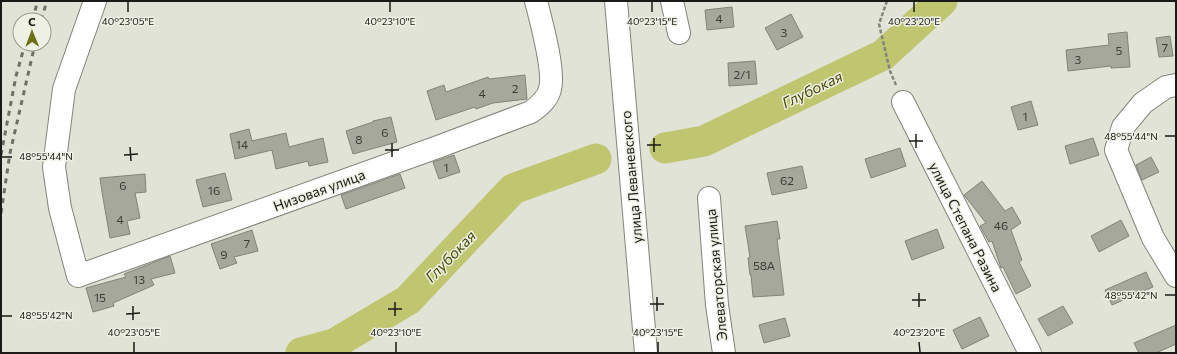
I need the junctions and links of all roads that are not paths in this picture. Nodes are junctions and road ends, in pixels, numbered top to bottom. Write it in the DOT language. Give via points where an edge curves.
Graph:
graph roads {
  1 [pos="95,1"];
  2 [pos="536,1"];
  3 [pos="616,1"];
  4 [pos="672,1"];
  5 [pos="679,33"];
  6 [pos="1176,85"];
  7 [pos="903,102"];
  8 [pos="709,198"];
  9 [pos="1176,276"];
  10 [pos="646,353"];
  11 [pos="724,353"];
  12 [pos="1030,353"];
  1 -- 2 [label="street, Низовая улица" via="64,89 54,167 60,208 78,276 531,112 543,102 550,89 551,76"];
  3 -- 10 [label="street, улица Леваневского"];
  4 -- 5 [label="street"];
  6 -- 9 [label="street" via="1166,87 1143,103 1123,126 1116,150 1153,238"];
  7 -- 12 [label="street, улица Степана Разина"];
  8 -- 11 [label="street, Элеваторская улица" via="717,305"];
}
